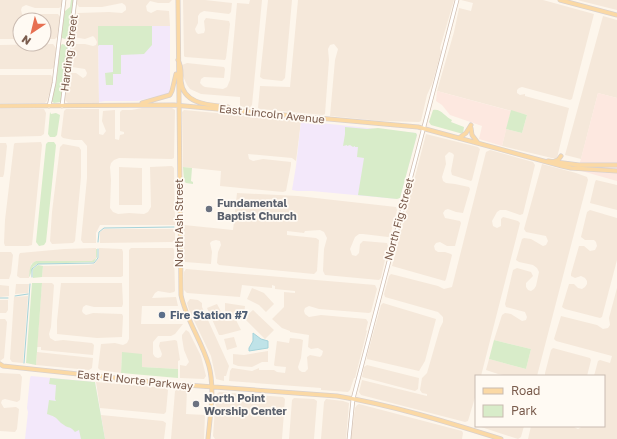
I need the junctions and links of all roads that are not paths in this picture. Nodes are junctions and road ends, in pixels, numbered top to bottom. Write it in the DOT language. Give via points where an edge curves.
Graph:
graph roads {
  1 [pos="64,0"];
  2 [pos="75,0"];
  3 [pos="178,0"];
  4 [pos="458,0"];
  5 [pos="562,0"];
  6 [pos="617,15"];
  7 [pos="178,59"];
  8 [pos="178,65"];
  9 [pos="0,106"];
  10 [pos="49,106"];
  11 [pos="62,106"];
  12 [pos="132,106"];
  13 [pos="178,106"];
  14 [pos="253,112"];
  15 [pos="423,128"];
  16 [pos="460,138"];
  17 [pos="479,144"];
  18 [pos="561,156"];
  19 [pos="539,159"];
  20 [pos="553,162"];
  21 [pos="617,165"];
  22 [pos="617,171"];
  23 [pos="1,366"];
  24 [pos="211,387"];
  25 [pos="353,399"];
  26 [pos="208,439"];
  27 [pos="349,439"];
  28 [pos="501,439"];
  1 -- 10 [label="street, Harding Street"];
  2 -- 11 [label="street, Harding Street"];
  3 -- 7 [label="main road, North Ash Street"];
  4 -- 15 [label="street, North Fig Street"];
  5 -- 6 [label="main road"];
  7 -- 8 [label="main road, North Ash Street"];
  7 -- 14 [label="main road" via="184,90 194,101"];
  8 -- 12 [label="main road" via="172,91 168,97"];
  8 -- 13 [label="main road, North Ash Street"];
  9 -- 10 [label="main road, East Lincoln Avenue"];
  10 -- 11 [label="main road, East Lincoln Avenue"];
  11 -- 12 [label="main road, East Lincoln Avenue"];
  12 -- 13 [label="main road, East Lincoln Avenue"];
  13 -- 14 [label="main road, East Lincoln Avenue"];
  13 -- 24 [label="main road, North Ash Street" via="181,295 185,313 207,359"];
  14 -- 15 [label="main road, East Lincoln Avenue"];
  15 -- 16 [label="main road, East Lincoln Avenue"];
  15 -- 25 [label="street, North Fig Street"];
  16 -- 17 [label="main road, East Lincoln Avenue"];
  16 -- 17 [label="main road" via="471,126 472,136"];
  17 -- 19 [label="main road, East Lincoln Avenue"];
  18 -- 20 [label="main road"];
  19 -- 20 [label="main road"];
  19 -- 22 [label="main road" via="571,168"];
  20 -- 21 [label="main road"];
  23 -- 24 [label="main road, East El Norte Parkway"];
  24 -- 25 [label="main road, East El Norte Parkway"];
  24 -- 26 [label="main road, North Ash Street"];
  25 -- 27 [label="street, North Fig Street"];
  25 -- 28 [label="main road, East El Norte Parkway"];
}
